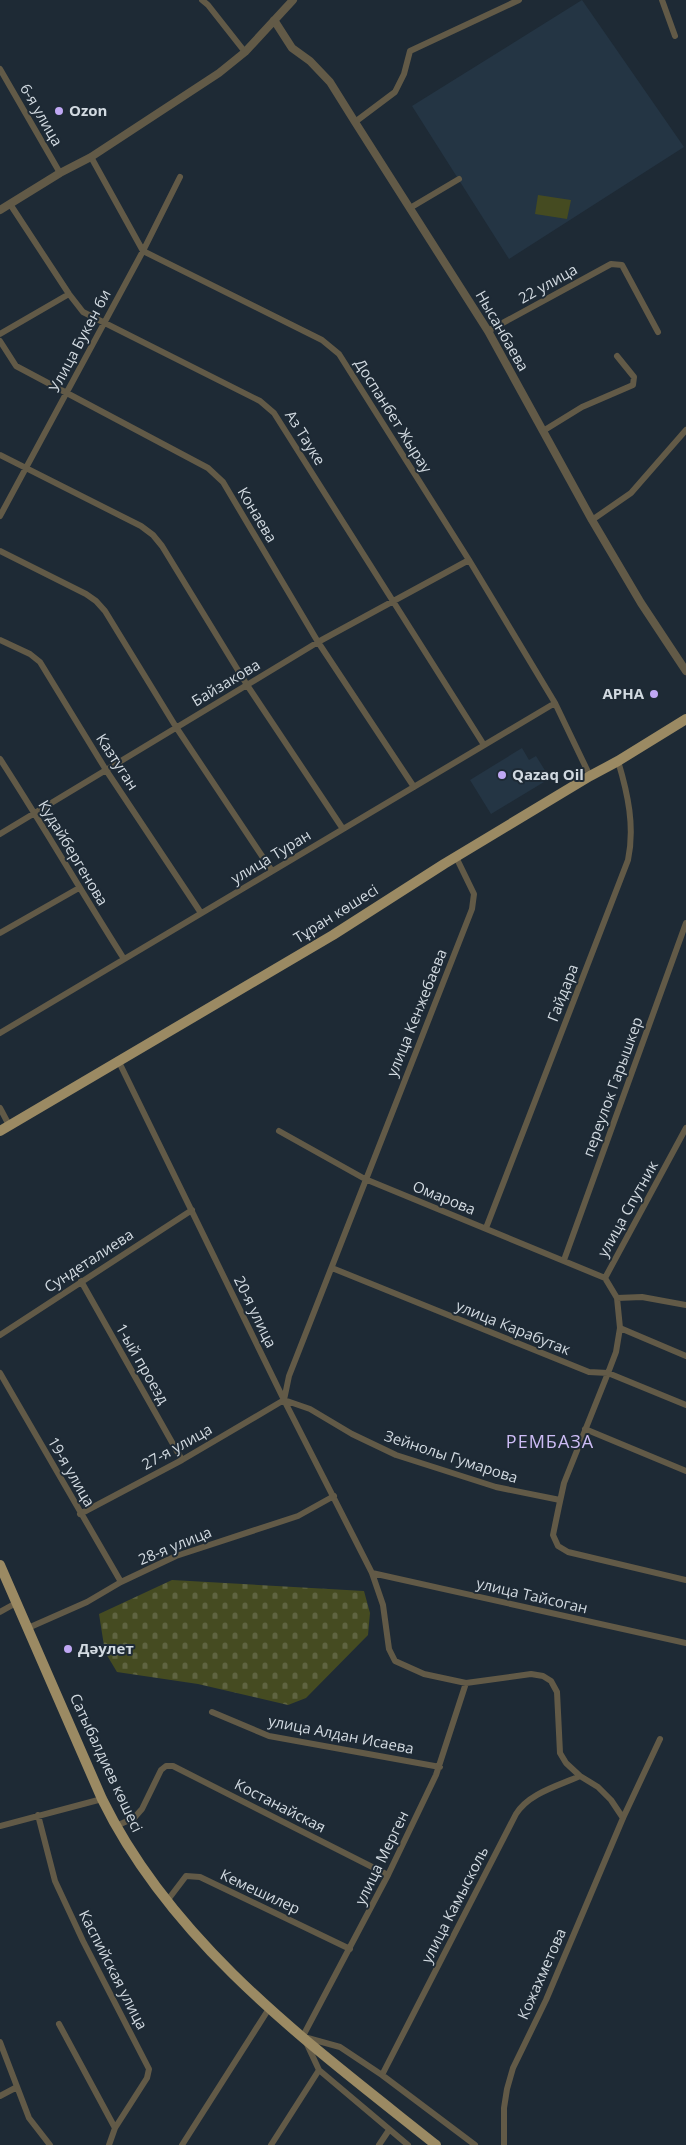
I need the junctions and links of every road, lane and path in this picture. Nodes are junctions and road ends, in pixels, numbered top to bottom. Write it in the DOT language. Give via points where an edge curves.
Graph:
graph roads {
  1 [pos="202,0"];
  2 [pos="294,0"];
  3 [pos="519,0"];
  4 [pos="662,0"];
  5 [pos="274,20"];
  6 [pos="675,36"];
  7 [pos="245,52"];
  8 [pos="0,69"];
  9 [pos="355,122"];
  10 [pos="91,157"];
  11 [pos="60,173"];
  12 [pos="180,177"];
  13 [pos="459,179"];
  14 [pos="10,204"];
  15 [pos="410,208"];
  16 [pos="0,210"];
  17 [pos="143,251"];
  18 [pos="68,294"];
  19 [pos="104,323"];
  20 [pos="488,331"];
  21 [pos="658,332"];
  22 [pos="0,334"];
  23 [pos="0,341"];
  24 [pos="617,356"];
  25 [pos="67,392"];
  26 [pos="686,430"];
  27 [pos="543,431"];
  28 [pos="0,455"];
  29 [pos="26,469"];
  30 [pos="0,516"];
  31 [pos="592,520"];
  32 [pos="0,551"];
  33 [pos="469,560"];
  34 [pos="393,602"];
  35 [pos="0,640"];
  36 [pos="318,642"];
  37 [pos="686,671"];
  38 [pos="247,685"];
  39 [pos="554,703"];
  40 [pos="686,719"];
  41 [pos="176,728"];
  42 [pos="484,745"];
  43 [pos="0,759"];
  44 [pos="618,762"];
  45 [pos="106,770"];
  46 [pos="590,776"];
  47 [pos="414,787"];
  48 [pos="35,813"];
  49 [pos="343,829"];
  50 [pos="0,834"];
  51 [pos="456,857"];
  52 [pos="272,871"];
  53 [pos="78,888"];
  54 [pos="201,913"];
  55 [pos="686,923"];
  56 [pos="0,933"];
  57 [pos="124,959"];
  58 [pos="0,1033"];
  59 [pos="118,1060"];
  60 [pos="0,1108"];
  61 [pos="5,1128"];
  62 [pos="686,1128"];
  63 [pos="278,1131"];
  64 [pos="365,1179"];
  65 [pos="192,1210"];
  66 [pos="486,1228"];
  67 [pos="564,1260"];
  68 [pos="332,1268"];
  69 [pos="605,1278"];
  70 [pos="81,1281"];
  71 [pos="617,1298"];
  72 [pos="686,1305"];
  73 [pos="620,1328"];
  74 [pos="0,1335"];
  75 [pos="686,1356"];
  76 [pos="0,1373"];
  77 [pos="608,1374"];
  78 [pos="284,1400"];
  79 [pos="686,1405"];
  80 [pos="585,1429"];
  81 [pos="182,1460"];
  82 [pos="686,1471"];
  83 [pos="334,1496"];
  84 [pos="560,1500"];
  85 [pos="80,1514"];
  86 [pos="0,1565"];
  87 [pos="372,1573"];
  88 [pos="686,1580"];
  89 [pos="121,1582"];
  90 [pos="16,1603"];
  91 [pos="0,1612"];
  92 [pos="28,1628"];
  93 [pos="686,1643"];
  94 [pos="466,1683"];
  95 [pos="212,1712"];
  96 [pos="660,1738"];
  97 [pos="440,1767"];
  98 [pos="580,1776"];
  99 [pos="102,1799"];
  100 [pos="38,1815"];
  101 [pos="623,1818"];
  102 [pos="0,1826"];
  103 [pos="116,1826"];
  104 [pos="388,1875"];
  105 [pos="167,1901"];
  106 [pos="350,1949"];
  107 [pos="270,2007"];
  108 [pos="59,2024"];
  109 [pos="303,2036"];
  110 [pos="0,2042"];
  111 [pos="318,2070"];
  112 [pos="382,2075"];
  113 [pos="17,2087"];
  114 [pos="0,2096"];
  115 [pos="115,2128"];
  116 [pos="389,2130"];
  117 [pos="50,2145"];
  118 [pos="109,2145"];
  119 [pos="182,2145"];
  120 [pos="271,2145"];
  121 [pos="379,2145"];
  122 [pos="408,2145"];
  123 [pos="436,2145"];
  124 [pos="474,2145"];
  125 [pos="504,2145"];
  1 -- 7 [label="street"];
  2 -- 5 [label="street"];
  3 -- 9 [label="street" via="410,51 395,92"];
  4 -- 6 [label="street"];
  5 -- 7 [label="street"];
  5 -- 9 [label="street, Нысанбаева" via="292,48 330,82"];
  7 -- 10 [label="street" via="219,73"];
  8 -- 11 [label="street, 6-я улица"];
  9 -- 15 [label="street, Нысанбаева"];
  10 -- 11 [label="street"];
  10 -- 17 [label="street"];
  11 -- 14 [label="street"];
  12 -- 17 [label="street, Улица Букен би"];
  13 -- 15 [label="street"];
  14 -- 16 [label="street"];
  14 -- 18 [label="street, Аз Тауке"];
  15 -- 20 [label="street, Нысанбаева"];
  17 -- 19 [label="street, Улица Букен би"];
  17 -- 33 [label="street, Доспанбет Жырау" via="331,346"];
  18 -- 19 [label="street, Аз Тауке" via="83,312"];
  18 -- 22 [label="street"];
  19 -- 25 [label="street, Улица Букен би"];
  19 -- 34 [label="street, Аз Тауке" via="269,407"];
  20 -- 21 [label="street, 22 улица" via="611,264 622,265"];
  20 -- 27 [label="street, Нысанбаева"];
  23 -- 25 [label="street, Конаева" via="16,366"];
  24 -- 27 [label="street" via="634,377 633,385 582,407"];
  25 -- 29 [label="street, Улица Букен би"];
  25 -- 36 [label="street, Конаева" via="215,473"];
  26 -- 31 [label="street" via="632,493"];
  27 -- 31 [label="street, Нысанбаева"];
  28 -- 29 [label="street"];
  29 -- 30 [label="street, Улица Букен би"];
  29 -- 38 [label="street" via="153,535"];
  31 -- 37 [label="street, Нысанбаева"];
  32 -- 41 [label="street" via="96,601"];
  33 -- 34 [label="street, Байзакова"];
  33 -- 39 [label="street, Доспанбет Жырау"];
  34 -- 36 [label="street, Байзакова"];
  34 -- 42 [label="street, Аз Тауке"];
  35 -- 45 [label="street, Казтуган" via="36,658"];
  36 -- 38 [label="street, Байзакова"];
  36 -- 47 [label="street, Конаева"];
  38 -- 41 [label="street, Байзакова"];
  38 -- 49 [label="street"];
  39 -- 42 [label="street, улица Туран"];
  39 -- 46 [label="street, Доспанбет Жырау"];
  40 -- 44 [label="main road, Тұран көшесі"];
  41 -- 45 [label="street, Байзакова"];
  41 -- 52 [label="street"];
  42 -- 47 [label="street, улица Туран"];
  43 -- 48 [label="street, Кудайбергенова"];
  44 -- 46 [label="main road, Тұран көшесі"];
  44 -- 66 [label="street, Гайдара" via="629,801 631,844 628,860"];
  45 -- 48 [label="street, Байзакова"];
  45 -- 54 [label="street, Казтуган"];
  46 -- 51 [label="main road, Тұран көшесі"];
  47 -- 49 [label="street, улица Туран"];
  48 -- 50 [label="street, Байзакова"];
  48 -- 53 [label="street, Кудайбергенова"];
  49 -- 52 [label="street, улица Туран"];
  51 -- 59 [label="main road, Тұран көшесі" via="333,935"];
  51 -- 64 [label="street, улица Кенжебаева" via="470,883 474,901"];
  52 -- 54 [label="street, улица Туран"];
  53 -- 56 [label="street"];
  53 -- 57 [label="street, Кудайбергенова"];
  54 -- 57 [label="street, улица Туран"];
  55 -- 67 [label="street, переулок Гарышкер"];
  57 -- 58 [label="street, улица Туран"];
  59 -- 61 [label="main road, Тұран көшесі"];
  59 -- 65 [label="street, 20-я улица"];
  60 -- 61 [label="street"];
  62 -- 69 [label="street, улица Спутник"];
  63 -- 64 [label="street, Омарова"];
  64 -- 66 [label="street, Омарова"];
  64 -- 68 [label="street, улица Кенжебаева"];
  65 -- 70 [label="street, Сундеталиева"];
  65 -- 78 [label="street, 20-я улица"];
  66 -- 67 [label="street, Омарова"];
  67 -- 69 [label="street, Омарова"];
  68 -- 77 [label="street, улица Карабутак" via="589,1372"];
  68 -- 78 [label="street, улица Кенжебаева" via="289,1376"];
  69 -- 71 [label="street, улица Спутник"];
  70 -- 74 [label="street, Сундеталиева"];
  70 -- 81 [label="street, 1-ый проезд"];
  71 -- 72 [label="street" via="642,1297"];
  71 -- 73 [label="street, улица Спутник"];
  73 -- 75 [label="street"];
  73 -- 77 [label="street, улица Спутник"];
  76 -- 85 [label="street, 19-я улица"];
  77 -- 79 [label="street, улица Карабутак"];
  77 -- 80 [label="street, улица Спутник"];
  78 -- 81 [label="street, 27-я улица"];
  78 -- 83 [label="street, 20-я улица"];
  78 -- 84 [label="street, Зейнолы Гумарова" via="310,1409 396,1455 496,1487"];
  80 -- 82 [label="street"];
  80 -- 84 [label="street, улица Спутник"];
  81 -- 85 [label="street, 27-я улица"];
  83 -- 87 [label="street, 20-я улица"];
  83 -- 89 [label="street, 28-я улица" via="298,1516 176,1556"];
  84 -- 88 [label="street" via="553,1535 558,1546 568,1552"];
  85 -- 89 [label="street, 19-я улица"];
  86 -- 90 [label="main road, Сатыбалдиев көшесі"];
  87 -- 93 [label="street, улица Тайсоган"];
  87 -- 94 [label="street, 20-я улица" via="383,1605 389,1649 395,1661 424,1674"];
  89 -- 92 [label="street, 28-я улица" via="87,1602"];
  90 -- 91 [label="street"];
  90 -- 92 [label="main road, Сатыбалдиев көшесі"];
  92 -- 99 [label="main road, Сатыбалдиев көшесі"];
  94 -- 97 [label="street, улица Мерген"];
  94 -- 98 [label="street" via="531,1674 551,1681 557,1692 560,1753"];
  95 -- 97 [label="street, улица Алдан Исаева" via="269,1736"];
  96 -- 101 [label="street, Кожахметова"];
  97 -- 104 [label="street, улица Мерген"];
  98 -- 101 [label="street" via="598,1787"];
  98 -- 112 [label="street, улица Камысколь" via="522,1803"];
  99 -- 100 [label="street"];
  99 -- 103 [label="main road, Сатыбалдиев көшесі"];
  100 -- 102 [label="street"];
  100 -- 115 [label="street, Каспийская улица" via="55,1881 149,2069 147,2078"];
  101 -- 125 [label="street, Кожахметова" via="546,2000 513,2068 504,2108"];
  103 -- 104 [label="street, Костанайская" via="134,1818 142,1809 161,1770 173,1766"];
  103 -- 105 [label="main road, Сатыбалдиев көшесі"];
  104 -- 106 [label="street, улица Мерген"];
  105 -- 106 [label="street, Кемешилер" via="186,1876 200,1877"];
  105 -- 107 [label="main road, Сатыбалдиев көшесі" via="230,1972"];
  106 -- 109 [label="street, улица Мерген"];
  107 -- 109 [label="main road, Сатыбалдиев көшесі"];
  107 -- 119 [label="street"];
  108 -- 115 [label="street"];
  109 -- 111 [label="street"];
  109 -- 112 [label="street" via="340,2046"];
  109 -- 123 [label="main road, Сатыбалдиев көшесі"];
  110 -- 113 [label="street"];
  111 -- 116 [label="street"];
  111 -- 120 [label="street"];
  112 -- 124 [label="street"];
  113 -- 114 [label="street"];
  113 -- 117 [label="street" via="29,2118"];
  115 -- 118 [label="street, Каспийская улица"];
  116 -- 121 [label="street"];
  116 -- 122 [label="street"];
}
